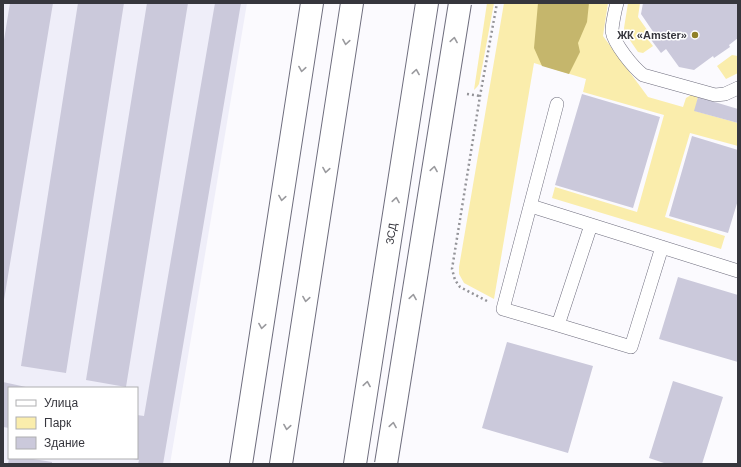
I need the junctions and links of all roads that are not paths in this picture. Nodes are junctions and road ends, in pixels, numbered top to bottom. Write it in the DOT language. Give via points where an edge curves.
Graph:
graph roads {
  1 [pos="312,3"];
  2 [pos="352,3"];
  3 [pos="427,3"];
  4 [pos="460,3"];
  5 [pos="617,3"];
  6 [pos="738,88"];
  7 [pos="557,104"];
  8 [pos="531,206"];
  9 [pos="591,224"];
  10 [pos="662,247"];
  11 [pos="738,271"];
  12 [pos="558,325"];
  13 [pos="241,464"];
  14 [pos="281,464"];
  15 [pos="355,464"];
  16 [pos="386,464"];
  1 -- 13 [label="main road, one-way"];
  2 -- 14 [label="main road, one-way"];
  15 -- 3 [label="main road, ЗСД, one-way"];
  16 -- 4 [label="main road, one-way, bridge"];
  5 -- 6 [label="lane" via="612,30 615,40 643,75 715,95"];
  7 -- 8 [label="lane"];
  8 -- 9 [label="lane"];
  8 -- 12 [label="lane" via="504,309"];
  9 -- 10 [label="lane"];
  9 -- 12 [label="lane"];
  10 -- 11 [label="lane"];
  10 -- 12 [label="lane" via="631,347"];
}
